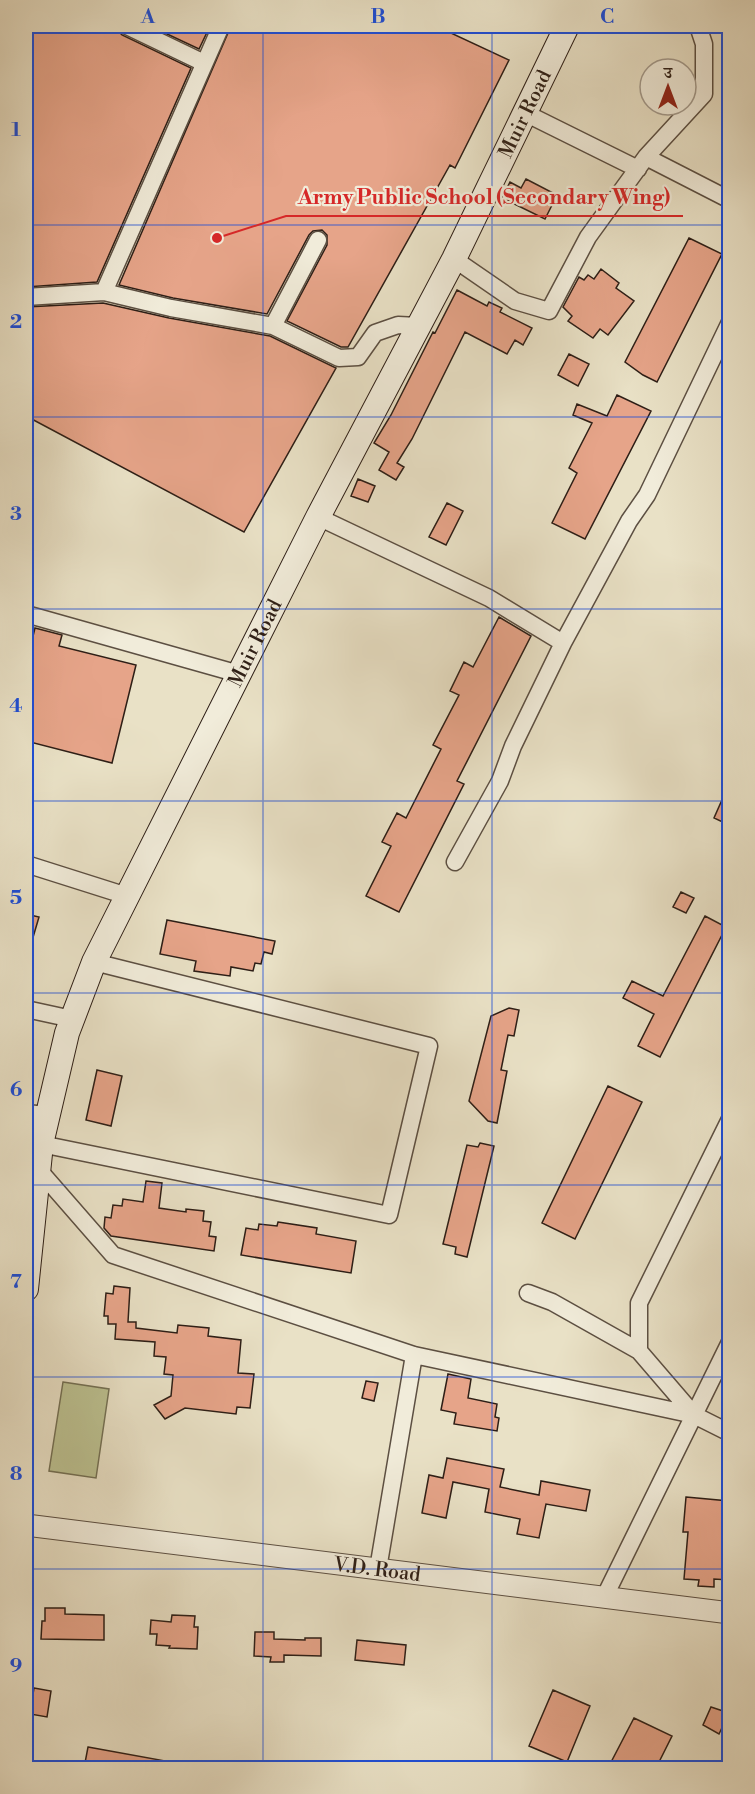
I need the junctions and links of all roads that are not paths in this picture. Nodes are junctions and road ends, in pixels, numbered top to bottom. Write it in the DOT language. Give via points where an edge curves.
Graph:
graph roads {
  1 [pos="127,26"];
  2 [pos="221,26"];
  3 [pos="567,26"];
  4 [pos="698,26"];
  5 [pos="204,63"];
  6 [pos="525,113"];
  7 [pos="642,163"];
  8 [pos="729,200"];
  9 [pos="318,240"];
  10 [pos="454,259"];
  11 [pos="104,292"];
  12 [pos="26,297"];
  13 [pos="729,322"];
  14 [pos="273,326"];
  15 [pos="418,326"];
  16 [pos="318,517"];
  17 [pos="26,614"];
  18 [pos="563,643"];
  19 [pos="239,674"];
  20 [pos="455,862"];
  21 [pos="26,864"];
  22 [pos="127,896"];
  23 [pos="94,962"];
  24 [pos="26,1009"];
  25 [pos="72,1019"];
  26 [pos="36,1114"];
  27 [pos="729,1119"];
  28 [pos="41,1144"];
  29 [pos="38,1169"];
  30 [pos="26,1289"];
  31 [pos="528,1293"];
  32 [pos="729,1342"];
  33 [pos="639,1351"];
  34 [pos="414,1354"];
  35 [pos="694,1415"];
  36 [pos="729,1433"];
  37 [pos="26,1525"];
  38 [pos="378,1569"];
  39 [pos="604,1598"];
  40 [pos="729,1613"];
  1 -- 5 [label="street"];
  2 -- 5 [label="street"];
  3 -- 6 [label="main road, Muir Road"];
  4 -- 7 [label="street" via="704,44 704,94"];
  5 -- 11 [label="street"];
  6 -- 7 [label="street"];
  6 -- 10 [label="main road, Muir Road"];
  7 -- 8 [label="street"];
  7 -- 10 [label="street" via="588,237 549,311 515,301"];
  9 -- 14 [label="street"];
  10 -- 15 [label="main road, Muir Road"];
  11 -- 12 [label="street"];
  11 -- 14 [label="street"];
  13 -- 18 [label="street" via="647,495"];
  14 -- 15 [label="street" via="339,358 358,357 375,333 398,325"];
  15 -- 16 [label="main road, Muir Road"];
  16 -- 18 [label="street" via="489,598"];
  16 -- 19 [label="main road, Muir Road"];
  17 -- 19 [label="street"];
  18 -- 20 [label="street" via="500,781"];
  19 -- 22 [label="main road, Muir Road"];
  21 -- 22 [label="street"];
  22 -- 23 [label="main road, Muir Road"];
  23 -- 25 [label="main road, Muir Road"];
  23 -- 28 [label="street" via="429,1047 389,1215"];
  24 -- 25 [label="street"];
  25 -- 26 [label="main road, Muir Road"];
  26 -- 28 [label="main road, Muir Road"];
  27 -- 33 [label="street" via="639,1303"];
  28 -- 29 [label="main road, Muir Road"];
  29 -- 30 [label="main road, Muir Road"];
  29 -- 34 [label="street" via="113,1255"];
  31 -- 33 [label="street" via="552,1302"];
  32 -- 35 [label="street"];
  33 -- 35 [label="street"];
  34 -- 35 [label="street"];
  34 -- 38 [label="street"];
  35 -- 36 [label="street"];
  35 -- 39 [label="street"];
  37 -- 38 [label="street, V.D. Road"];
  38 -- 39 [label="street, V.D. Road"];
  39 -- 40 [label="street, V.D. Road"];
}
